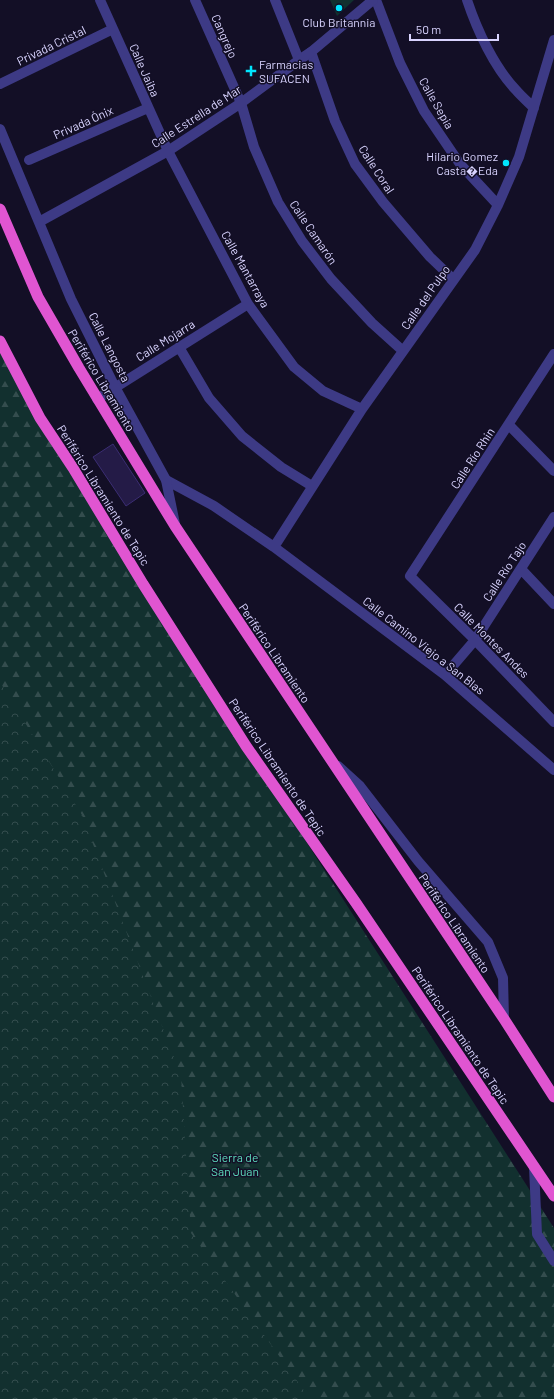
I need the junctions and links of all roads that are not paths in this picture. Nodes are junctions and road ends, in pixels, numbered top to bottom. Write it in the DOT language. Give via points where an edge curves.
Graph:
graph roads {
  1 [pos="100,0"];
  2 [pos="195,0"];
  3 [pos="275,0"];
  4 [pos="373,0"];
  5 [pos="376,0"];
  6 [pos="467,0"];
  7 [pos="113,29"];
  8 [pos="554,40"];
  9 [pos="311,52"];
  10 [pos="299,60"];
  11 [pos="0,84"];
  12 [pos="241,104"];
  13 [pos="148,108"];
  14 [pos="534,108"];
  15 [pos="0,129"];
  16 [pos="168,151"];
  17 [pos="29,160"];
  18 [pos="498,205"];
  19 [pos="0,209"];
  20 [pos="39,222"];
  21 [pos="453,279"];
  22 [pos="248,304"];
  23 [pos="0,341"];
  24 [pos="179,347"];
  25 [pos="403,351"];
  26 [pos="554,354"];
  27 [pos="115,387"];
  28 [pos="97,399"];
  29 [pos="362,409"];
  30 [pos="509,425"];
  31 [pos="554,471"];
  32 [pos="166,480"];
  33 [pos="312,486"];
  34 [pos="554,517"];
  35 [pos="175,526"];
  36 [pos="274,547"];
  37 [pos="521,569"];
  38 [pos="410,576"];
  39 [pos="554,604"];
  40 [pos="475,640"];
  41 [pos="445,675"];
  42 [pos="554,722"];
  43 [pos="329,758"];
  44 [pos="554,770"];
  45 [pos="504,1019"];
  46 [pos="554,1097"];
  47 [pos="534,1166"];
  48 [pos="554,1196"];
  49 [pos="554,1261"];
  1 -- 7 [label="street, Calle Jaiba"];
  2 -- 12 [label="street, Cangrejo"];
  3 -- 10 [label="street"];
  4 -- 9 [label="street, Calle Estrella de Mar"];
  5 -- 18 [label="street, Calle Sepia" via="400,63 424,111 460,164"];
  6 -- 14 [label="street" via="493,58 515,90"];
  7 -- 11 [label="street, Privada Cristal"];
  7 -- 13 [label="street, Calle Jaiba"];
  8 -- 14 [label="street, Calle del Pulpo"];
  9 -- 10 [label="street, Calle Estrella de Mar"];
  9 -- 21 [label="street, Calle Coral" via="335,121 355,164 383,202 430,257"];
  10 -- 12 [label="street, Calle Estrella de Mar"];
  12 -- 16 [label="street, Calle Estrella de Mar"];
  12 -- 25 [label="street, Calle Camarón" via="254,147 278,202 302,241 331,279"];
  13 -- 16 [label="street, Calle Jaiba"];
  13 -- 17 [label="street, Privada Ónix"];
  14 -- 18 [label="street, Calle del Pulpo" via="519,158"];
  15 -- 20 [label="street, Calle Langosta"];
  16 -- 20 [label="street, Calle Estrella de Mar"];
  16 -- 22 [label="street, Calle Mantarraya"];
  18 -- 21 [label="street, Calle del Pulpo" via="475,250"];
  19 -- 28 [label="highway, Periférico Libramiento" via="38,297"];
  20 -- 27 [label="street, Calle Langosta" via="71,299"];
  21 -- 25 [label="street, Calle del Pulpo"];
  22 -- 24 [label="street, Calle Mojarra"];
  22 -- 29 [label="street, Calle Mantarraya" via="294,366 323,391"];
  23 -- 47 [label="highway, Periférico Libramiento de Tepic" via="40,418 246,746"];
  24 -- 27 [label="street, Calle Mojarra"];
  24 -- 33 [label="street" via="209,398 242,436 281,467"];
  25 -- 29 [label="street, Calle del Pulpo"];
  26 -- 30 [label="street, Calle Río Rhin"];
  27 -- 28 [label="street, Calle Mojarra"];
  27 -- 32 [label="street, Calle Langosta"];
  28 -- 35 [label="highway, Periférico Libramiento"];
  29 -- 33 [label="street, Calle del Pulpo"];
  30 -- 31 [label="street"];
  30 -- 38 [label="street, Calle Río Rhin"];
  32 -- 35 [label="street, Calle Langosta"];
  32 -- 36 [label="street" via="214,506"];
  33 -- 36 [label="street, Calle del Pulpo"];
  34 -- 37 [label="street, Calle Río Tajo"];
  35 -- 43 [label="highway, Periférico Libramiento"];
  36 -- 41 [label="street, Calle Camino Viejo a San Blas"];
  37 -- 39 [label="street"];
  37 -- 40 [label="street, Calle Río Tajo"];
  38 -- 40 [label="street, Calle Montes Andes"];
  40 -- 41 [label="street, Calle Río Tajo"];
  40 -- 42 [label="street, Calle Montes Andes"];
  41 -- 44 [label="street, Calle Camino Viejo a San Blas"];
  43 -- 45 [label="highway, Periférico Libramiento"];
  43 -- 45 [label="street" via="360,786 418,861 488,942 503,978"];
  45 -- 46 [label="highway, Periférico Libramiento"];
  47 -- 48 [label="highway, Periférico Libramiento de Tepic"];
  47 -- 49 [label="street" via="537,1234"];
}
